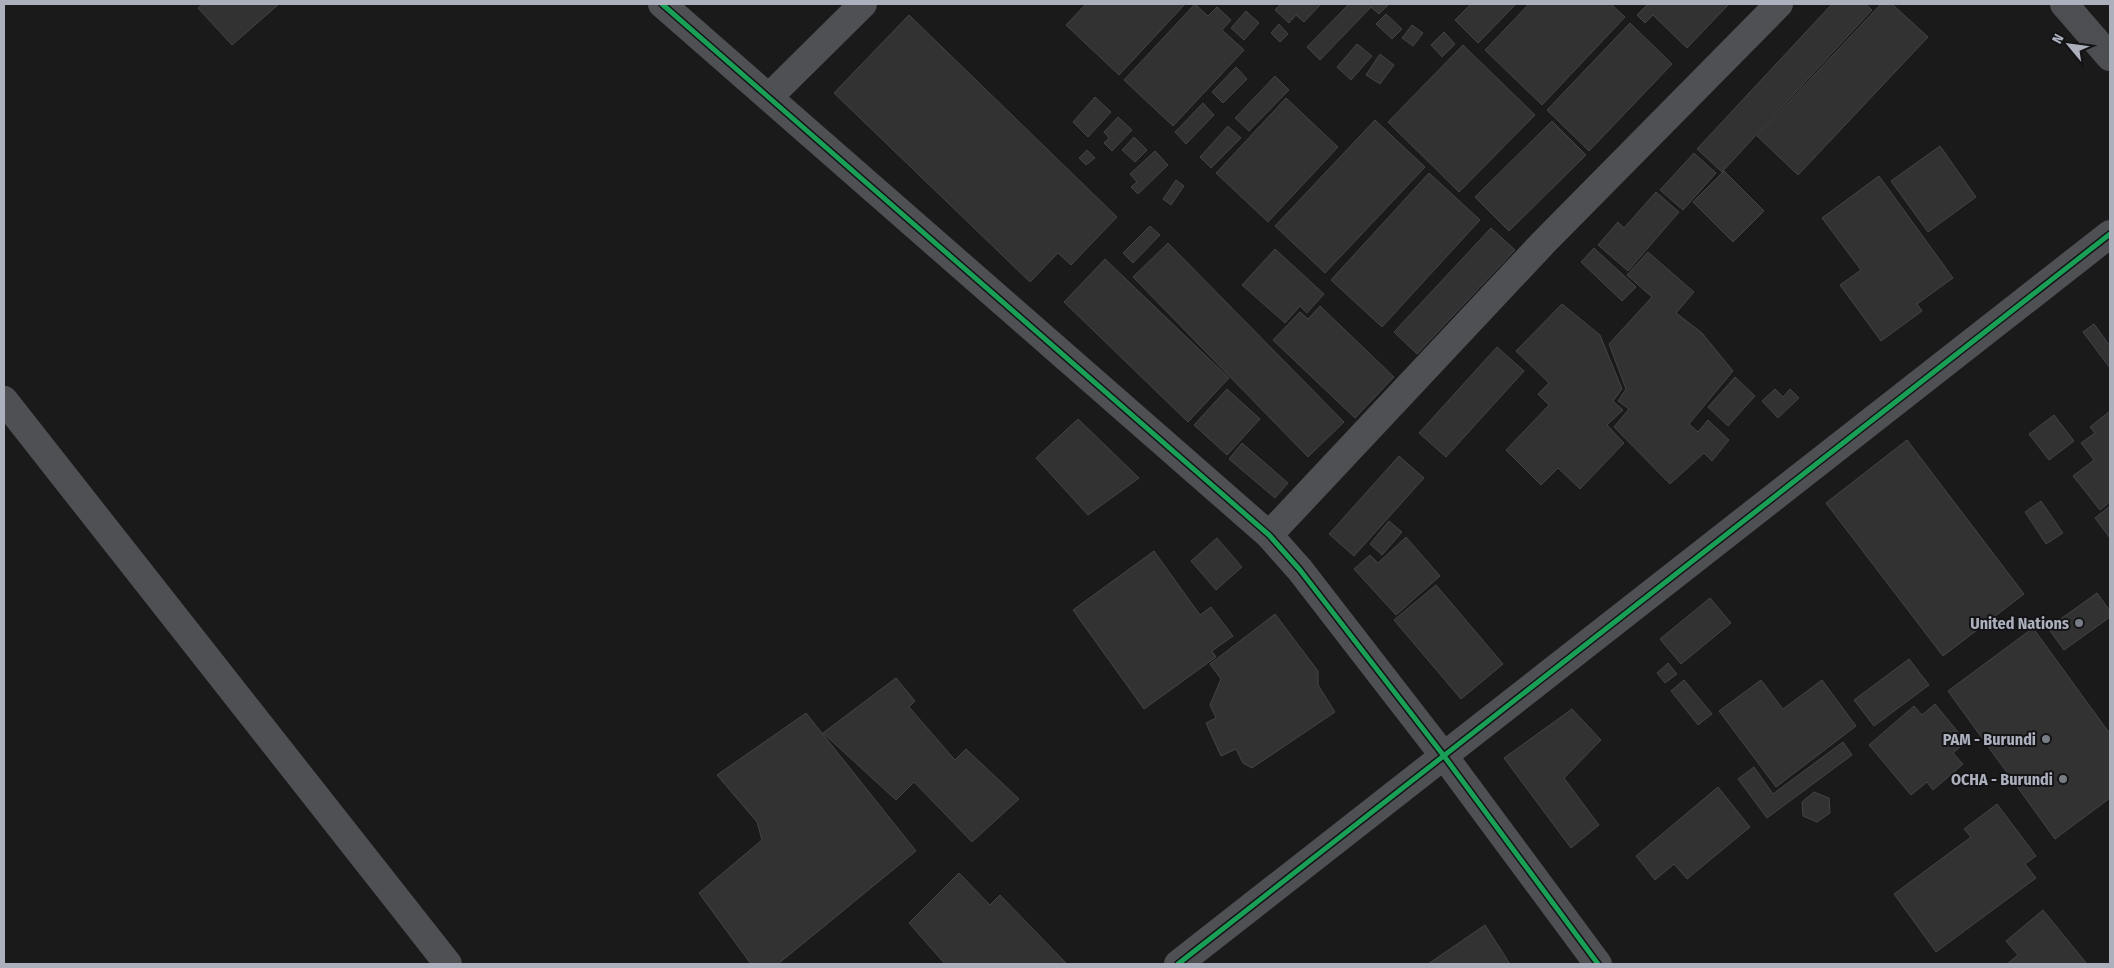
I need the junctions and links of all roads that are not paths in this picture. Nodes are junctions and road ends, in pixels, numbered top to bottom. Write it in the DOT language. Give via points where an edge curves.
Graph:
graph roads {
  1 [pos="662,4"];
  2 [pos="863,4"];
  3 [pos="1778,4"];
  4 [pos="2064,4"];
  5 [pos="2110,57"];
  6 [pos="769,97"];
  7 [pos="2110,234"];
  8 [pos="4,400"];
  9 [pos="1269,535"];
  10 [pos="1444,756"];
  11 [pos="448,964"];
  12 [pos="1178,964"];
  13 [pos="1598,964"];
  1 -- 6 [label="street"];
  2 -- 6 [label="street"];
  3 -- 9 [label="street" via="1543,243"];
  4 -- 5 [label="main road"];
  6 -- 9 [label="street"];
  7 -- 10 [label="street"];
  8 -- 11 [label="street"];
  9 -- 10 [label="street" via="1300,570"];
  10 -- 12 [label="street"];
  10 -- 13 [label="street"];
}
